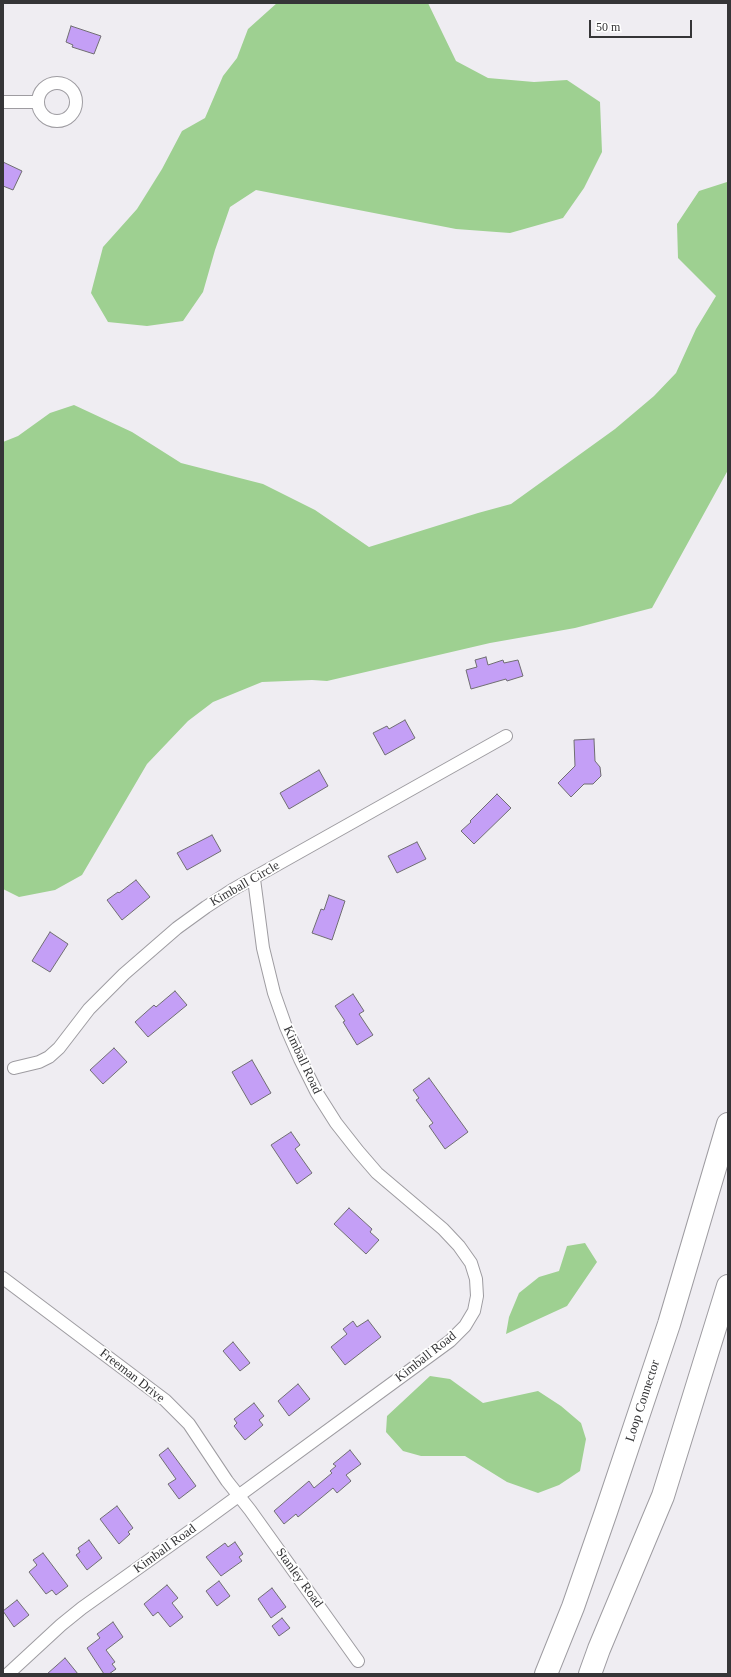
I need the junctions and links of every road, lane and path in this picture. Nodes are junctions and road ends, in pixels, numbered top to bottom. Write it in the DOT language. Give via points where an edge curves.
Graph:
graph roads {
  1 [pos="3,102"];
  2 [pos="38,102"];
  3 [pos="506,736"];
  4 [pos="254,879"];
  5 [pos="14,1068"];
  6 [pos="728,1124"];
  7 [pos="3,1278"];
  8 [pos="728,1286"];
  9 [pos="239,1496"];
  10 [pos="573,1607"];
  11 [pos="358,1661"];
  12 [pos="8,1674"];
  13 [pos="540,1674"];
  14 [pos="546,1674"];
  15 [pos="590,1674"];
  1 -- 2 [label="street"];
  3 -- 4 [label="street, Kimball Circle"];
  4 -- 5 [label="street, Kimball Circle" via="206,907 152,949 89,1009 49,1057"];
  4 -- 9 [label="street, Kimball Road" via="263,948 274,993 289,1034 317,1093 336,1124 377,1173 443,1229 459,1246 471,1263 476,1279 477,1296 474,1312 450,1341"];
  6 -- 10 [label="highway, Loop Connector" via="669,1324"];
  7 -- 9 [label="street, Freeman Drive" via="165,1400 189,1424"];
  8 -- 15 [label="highway" via="663,1496"];
  9 -- 11 [label="street, Stanley Road"];
  9 -- 12 [label="street, Kimball Road" via="82,1608"];
  10 -- 13 [label="highway"];
  10 -- 14 [label="highway, Loop Connector"];
}
